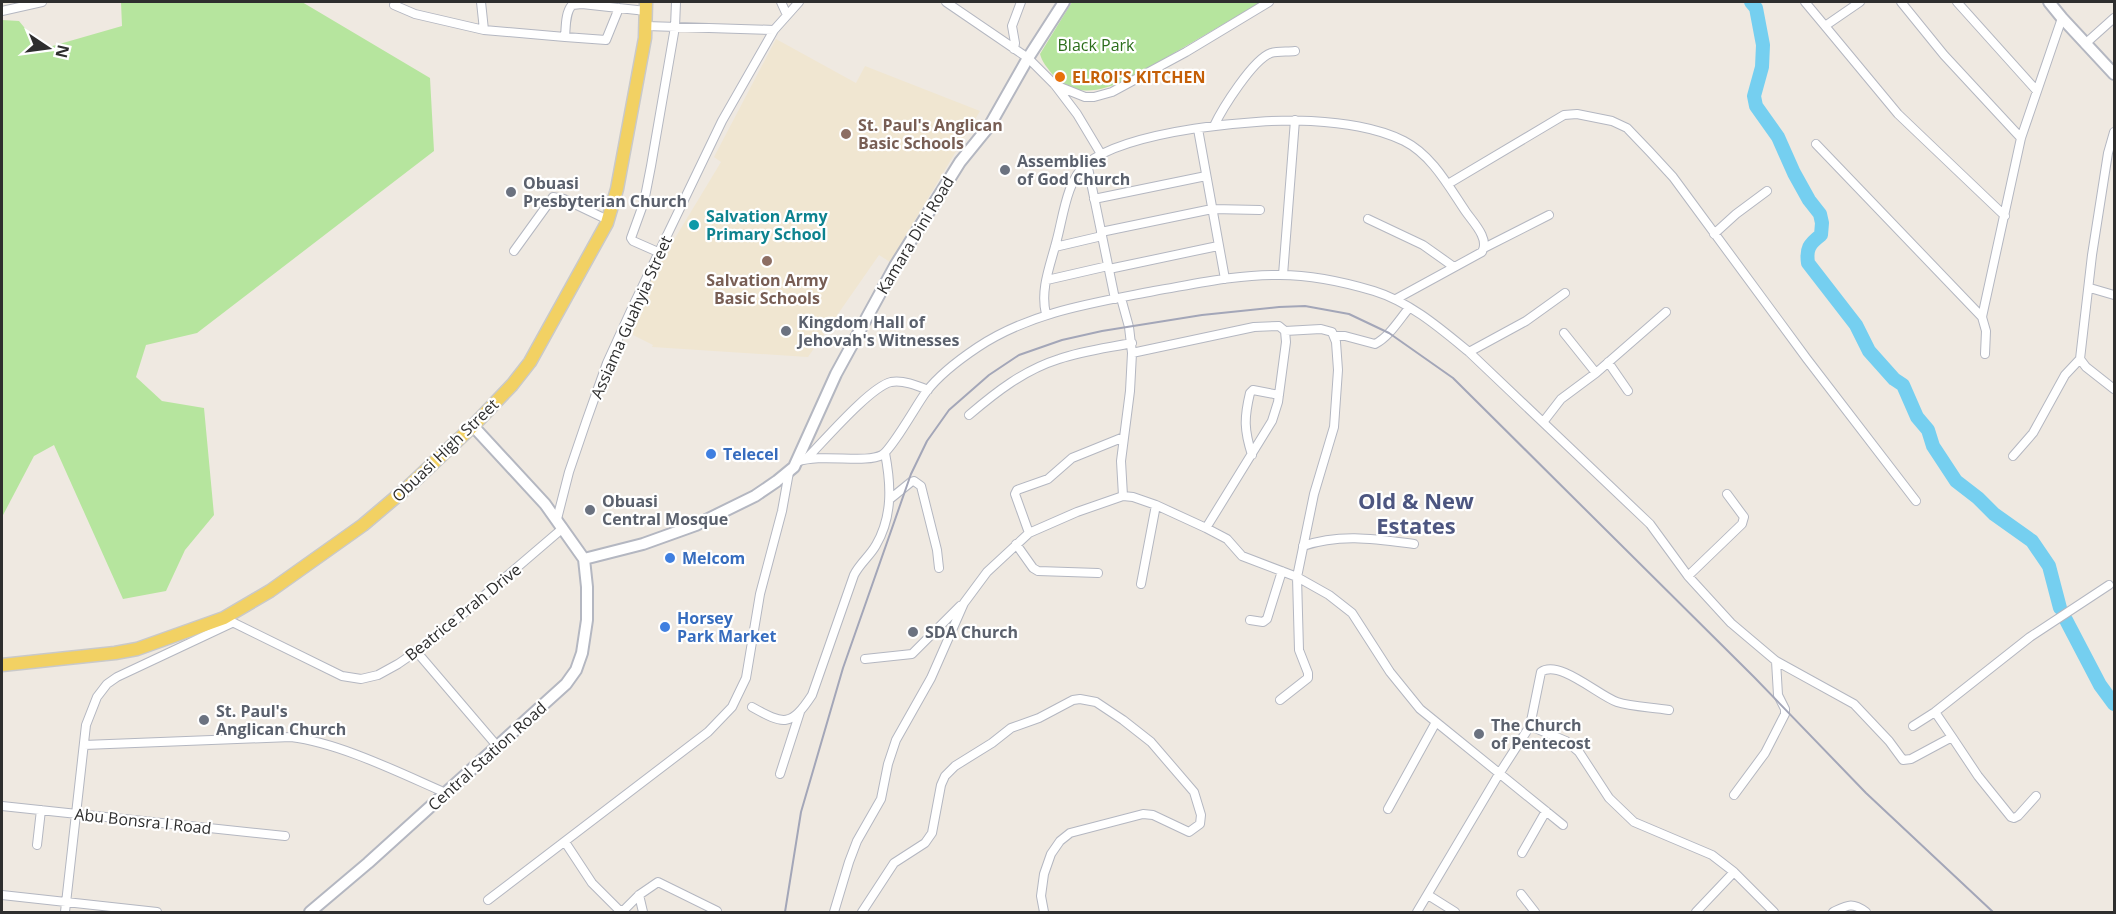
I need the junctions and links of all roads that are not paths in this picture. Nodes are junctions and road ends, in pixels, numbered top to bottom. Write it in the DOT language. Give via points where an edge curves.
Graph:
graph roads {
  1 [pos="42,2"];
  2 [pos="481,2"];
  3 [pos="676,2"];
  4 [pos="781,2"];
  5 [pos="799,2"];
  6 [pos="946,2"];
  7 [pos="1021,2"];
  8 [pos="1064,2"];
  9 [pos="1269,2"];
  10 [pos="1805,2"];
  11 [pos="1860,2"];
  12 [pos="1901,2"];
  13 [pos="1957,2"];
  14 [pos="2049,2"];
  15 [pos="393,5"];
  16 [pos="646,6"];
  17 [pos="619,8"];
  18 [pos="2,11"];
  19 [pos="787,15"];
  20 [pos="2062,18"];
  21 [pos="2115,18"];
  22 [pos="646,26"];
  23 [pos="1825,26"];
  24 [pos="675,27"];
  25 [pos="484,30"];
  26 [pos="774,30"];
  27 [pos="565,38"];
  28 [pos="2085,44"];
  29 [pos="1014,49"];
  30 [pos="1295,51"];
  31 [pos="1028,58"];
  32 [pos="2115,74"];
  33 [pos="1055,86"];
  34 [pos="2037,91"];
  35 [pos="1295,120"];
  36 [pos="1214,126"];
  37 [pos="1198,129"];
  38 [pos="2115,132"];
  39 [pos="2021,138"];
  40 [pos="1816,144"];
  41 [pos="1101,154"];
  42 [pos="1087,164"];
  43 [pos="1206,176"];
  44 [pos="1448,184"];
  45 [pos="1767,191"];
  46 [pos="1094,199"];
  47 [pos="1212,209"];
  48 [pos="1260,210"];
  49 [pos="1549,214"];
  50 [pos="2005,216"];
  51 [pos="1368,219"];
  52 [pos="608,220"];
  53 [pos="1101,234"];
  54 [pos="1714,234"];
  55 [pos="1218,246"];
  56 [pos="1055,247"];
  57 [pos="1484,248"];
  58 [pos="514,252"];
  59 [pos="658,252"];
  60 [pos="1108,267"];
  61 [pos="1454,267"];
  62 [pos="1283,275"];
  63 [pos="1225,279"];
  64 [pos="1047,280"];
  65 [pos="2090,288"];
  66 [pos="1565,292"];
  67 [pos="2115,294"];
  68 [pos="1118,298"];
  69 [pos="1396,299"];
  70 [pos="1409,308"];
  71 [pos="1666,312"];
  72 [pos="1046,314"];
  73 [pos="1982,317"];
  74 [pos="1285,331"];
  75 [pos="1564,333"];
  76 [pos="1334,336"];
  77 [pos="1132,343"];
  78 [pos="1469,352"];
  79 [pos="1132,353"];
  80 [pos="1985,354"];
  81 [pos="2080,359"];
  82 [pos="1608,362"];
  83 [pos="1596,373"];
  84 [pos="2115,389"];
  85 [pos="928,390"];
  86 [pos="1628,391"];
  87 [pos="1279,395"];
  88 [pos="969,415"];
  89 [pos="1544,421"];
  90 [pos="473,426"];
  91 [pos="1124,437"];
  92 [pos="885,453"];
  93 [pos="1252,455"];
  94 [pos="2013,456"];
  95 [pos="802,460"];
  96 [pos="789,472"];
  97 [pos="1727,494"];
  98 [pos="1123,496"];
  99 [pos="890,499"];
  100 [pos="1916,501"];
  101 [pos="1156,505"];
  102 [pos="560,524"];
  103 [pos="1206,528"];
  104 [pos="1029,533"];
  105 [pos="1016,544"];
  106 [pos="1414,544"];
  107 [pos="1303,546"];
  108 [pos="584,560"];
  109 [pos="939,568"];
  110 [pos="1282,571"];
  111 [pos="1098,573"];
  112 [pos="1688,576"];
  113 [pos="1297,578"];
  114 [pos="1141,584"];
  115 [pos="2109,585"];
  116 [pos="964,603"];
  117 [pos="1250,620"];
  118 [pos="228,621"];
  119 [pos="416,651"];
  120 [pos="865,659"];
  121 [pos="1776,661"];
  122 [pos="2,665"];
  123 [pos="1280,700"];
  124 [pos="752,707"];
  125 [pos="1669,710"];
  126 [pos="800,712"];
  127 [pos="1935,712"];
  128 [pos="1436,722"];
  129 [pos="1530,726"];
  130 [pos="1913,726"];
  131 [pos="1952,737"];
  132 [pos="84,745"];
  133 [pos="498,747"];
  134 [pos="780,774"];
  135 [pos="1499,774"];
  136 [pos="446,793"];
  137 [pos="1734,795"];
  138 [pos="2036,796"];
  139 [pos="2,806"];
  140 [pos="1388,808"];
  141 [pos="41,810"];
  142 [pos="1546,811"];
  143 [pos="76,814"];
  144 [pos="1563,825"];
  145 [pos="285,836"];
  146 [pos="565,842"];
  147 [pos="37,845"];
  148 [pos="1522,853"];
  149 [pos="1734,872"];
  150 [pos="1521,894"];
  151 [pos="639,895"];
  152 [pos="1428,895"];
  153 [pos="2,896"];
  154 [pos="488,900"];
  155 [pos="66,903"];
  156 [pos="717,911"];
  157 [pos="65,912"];
  158 [pos="157,912"];
  159 [pos="310,912"];
  160 [pos="643,912"];
  161 [pos="834,912"];
  162 [pos="862,912"];
  163 [pos="1044,912"];
  164 [pos="1417,912"];
  165 [pos="1455,912"];
  166 [pos="1535,912"];
  167 [pos="1696,912"];
  168 [pos="1774,912"];
  169 [pos="1833,912"];
  170 [pos="1866,912"];
  1 -- 18 [label="street"];
  2 -- 25 [label="street"];
  3 -- 24 [label="street"];
  4 -- 19 [label="street"];
  5 -- 19 [label="street, Assiama Guahyia Street"];
  6 -- 29 [label="street"];
  7 -- 29 [label="street" via="1012,26"];
  8 -- 31 [label="street, Kamara Dini Road"];
  9 -- 33 [label="street" via="1112,92 1085,97"];
  10 -- 23 [label="street"];
  11 -- 23 [label="street"];
  12 -- 39 [label="street"];
  13 -- 34 [label="street"];
  14 -- 20 [label="street"];
  15 -- 25 [label="street"];
  16 -- 17 [label="street"];
  16 -- 22 [label="main road, Obuasi High Street"];
  17 -- 27 [label="street" via="606,40"];
  17 -- 27 [label="street" via="572,5"];
  19 -- 26 [label="street, Assiama Guahyia Street"];
  20 -- 28 [label="street"];
  20 -- 34 [label="street"];
  21 -- 28 [label="street"];
  22 -- 24 [label="street"];
  22 -- 52 [label="main road, Obuasi High Street"];
  23 -- 50 [label="street" via="1898,114"];
  24 -- 26 [label="street"];
  24 -- 59 [label="street" via="648,184 631,238"];
  25 -- 27 [label="street"];
  26 -- 59 [label="street, Assiama Guahyia Street" via="722,121"];
  28 -- 32 [label="street"];
  29 -- 31 [label="street"];
  30 -- 36 [label="street" via="1271,53 1261,60 1221,110"];
  31 -- 33 [label="street"];
  31 -- 95 [label="street, Kamara Dini Road" via="990,125 960,162 895,266 836,374"];
  33 -- 41 [label="street"];
  34 -- 39 [label="street"];
  35 -- 36 [label="street"];
  35 -- 44 [label="street" via="1351,125 1392,135 1419,150"];
  35 -- 62 [label="street"];
  36 -- 37 [label="street"];
  37 -- 41 [label="street" via="1136,140"];
  37 -- 43 [label="street"];
  38 -- 65 [label="street" via="2104,176"];
  39 -- 50 [label="street"];
  40 -- 73 [label="street"];
  41 -- 42 [label="street"];
  42 -- 46 [label="street"];
  42 -- 56 [label="street" via="1074,181"];
  43 -- 46 [label="street"];
  43 -- 47 [label="street"];
  44 -- 54 [label="street" via="1564,115 1577,114 1627,128 1673,177"];
  44 -- 57 [label="street" via="1481,234"];
  45 -- 54 [label="street"];
  46 -- 53 [label="street"];
  47 -- 48 [label="street"];
  47 -- 53 [label="street"];
  47 -- 55 [label="street"];
  49 -- 57 [label="street"];
  50 -- 73 [label="street"];
  51 -- 61 [label="street" via="1423,245"];
  52 -- 58 [label="street" via="553,197"];
  52 -- 90 [label="main road, Obuasi High Street" via="530,362"];
  53 -- 56 [label="street"];
  53 -- 60 [label="street"];
  54 -- 100 [label="street"];
  55 -- 60 [label="street"];
  55 -- 63 [label="street"];
  56 -- 64 [label="street"];
  57 -- 61 [label="street"];
  59 -- 102 [label="street, Assiama Guahyia Street" via="608,363 577,448"];
  60 -- 64 [label="street"];
  60 -- 68 [label="street"];
  61 -- 69 [label="street"];
  62 -- 63 [label="street"];
  62 -- 69 [label="street" via="1344,284"];
  63 -- 68 [label="street"];
  64 -- 72 [label="street" via="1043,300"];
  65 -- 67 [label="street"];
  65 -- 81 [label="street"];
  66 -- 78 [label="street" via="1526,321"];
  68 -- 72 [label="street"];
  68 -- 77 [label="street"];
  69 -- 70 [label="street"];
  70 -- 76 [label="street" via="1375,344"];
  70 -- 78 [label="street"];
  71 -- 82 [label="street"];
  72 -- 85 [label="street" via="985,343"];
  73 -- 80 [label="street"];
  74 -- 76 [label="street" via="1321,329"];
  74 -- 79 [label="street" via="1279,326 1254,327"];
  74 -- 87 [label="street"];
  75 -- 83 [label="street"];
  76 -- 107 [label="street" via="1338,389 1334,427"];
  77 -- 79 [label="street"];
  77 -- 88 [label="street" via="1043,365 1009,384"];
  78 -- 89 [label="street"];
  79 -- 91 [label="street"];
  81 -- 84 [label="street"];
  81 -- 94 [label="street" via="2065,375 2033,433"];
  82 -- 83 [label="street"];
  82 -- 86 [label="street"];
  83 -- 89 [label="street" via="1561,399"];
  85 -- 92 [label="street"];
  85 -- 95 [label="street" via="904,382 885,384"];
  87 -- 93 [label="street" via="1272,421"];
  87 -- 93 [label="street" via="1253,390 1250,393 1245,433"];
  89 -- 112 [label="street" via="1650,524"];
  90 -- 102 [label="street"];
  90 -- 118 [label="main road, Obuasi High Street" via="363,525"];
  91 -- 98 [label="street" via="1120,468"];
  91 -- 104 [label="street" via="1072,458 1047,479 1017,490"];
  92 -- 95 [label="street" via="871,458"];
  92 -- 99 [label="street"];
  93 -- 103 [label="street"];
  95 -- 96 [label="street, Kamara Dini Road"];
  96 -- 108 [label="street, Kamara Dini Road" via="755,496 696,525"];
  96 -- 146 [label="street" via="760,594 746,678 732,707 708,732"];
  97 -- 112 [label="street" via="1744,516 1742,524"];
  98 -- 101 [label="street"];
  98 -- 104 [label="street"];
  99 -- 109 [label="street" via="911,482 921,486"];
  99 -- 126 [label="street" via="880,537 854,575 817,684"];
  101 -- 103 [label="street"];
  101 -- 114 [label="street"];
  102 -- 108 [label="street"];
  102 -- 119 [label="street, Beatrice Prah Drive"];
  103 -- 110 [label="street" via="1227,539 1242,556"];
  104 -- 105 [label="street"];
  105 -- 111 [label="street" via="1038,571"];
  105 -- 116 [label="street" via="987,572"];
  106 -- 107 [label="street" via="1344,537"];
  107 -- 113 [label="street"];
  108 -- 133 [label="street, Central Station Road" via="587,621 576,670"];
  110 -- 113 [label="street"];
  110 -- 117 [label="street" via="1267,619"];
  112 -- 121 [label="street" via="1731,623"];
  113 -- 123 [label="street" via="1299,650 1308,678"];
  113 -- 128 [label="street" via="1352,613 1407,694"];
  115 -- 127 [label="street" via="2030,638"];
  116 -- 120 [label="street" via="912,654"];
  116 -- 161 [label="street" via="931,678 896,740 881,799 857,841"];
  118 -- 119 [label="street, Beatrice Prah Drive" via="342,676 362,679 378,675"];
  118 -- 122 [label="main road, Obuasi High Street" via="137,649"];
  118 -- 132 [label="street" via="112,681 97,697 86,725"];
  119 -- 133 [label="street"];
  121 -- 131 [label="street" via="1854,704 1903,760"];
  121 -- 137 [label="street" via="1778,695 1785,714 1765,753"];
  124 -- 126 [label="street" via="779,721"];
  125 -- 129 [label="street" via="1618,702 1573,677 1546,668 1541,672"];
  126 -- 134 [label="street"];
  127 -- 130 [label="street"];
  127 -- 131 [label="street"];
  128 -- 135 [label="street"];
  128 -- 140 [label="street"];
  129 -- 135 [label="street"];
  129 -- 149 [label="street" via="1566,741 1579,752 1609,798 1634,822 1712,855"];
  131 -- 138 [label="street" via="2011,817 2018,816"];
  132 -- 136 [label="street" via="307,739"];
  132 -- 143 [label="street"];
  133 -- 136 [label="street, Central Station Road"];
  135 -- 142 [label="street"];
  135 -- 152 [label="street"];
  136 -- 159 [label="street, Central Station Road"];
  139 -- 141 [label="street, Abu Bonsra I Road"];
  141 -- 143 [label="street, Abu Bonsra I Road"];
  141 -- 147 [label="street"];
  142 -- 144 [label="street"];
  142 -- 148 [label="street"];
  143 -- 145 [label="street, Abu Bonsra I Road"];
  143 -- 155 [label="street"];
  146 -- 151 [label="street" via="592,884 619,910"];
  146 -- 154 [label="street"];
  149 -- 167 [label="street"];
  149 -- 168 [label="street"];
  150 -- 166 [label="street"];
  151 -- 156 [label="street" via="658,882"];
  151 -- 160 [label="street"];
  152 -- 164 [label="street"];
  152 -- 165 [label="street"];
  153 -- 155 [label="street"];
  155 -- 157 [label="street"];
  155 -- 158 [label="street"];
  162 -- 163 [label="street" via="894,863 929,840 941,785 950,771 1011,728 1073,700 1088,699 1123,720 1170,762 1194,792 1200,824 1189,832 1143,814 1065,836 1051,854 1044,874"];
  169 -- 170 [label="street" via="1847,906 1858,906"];
}
